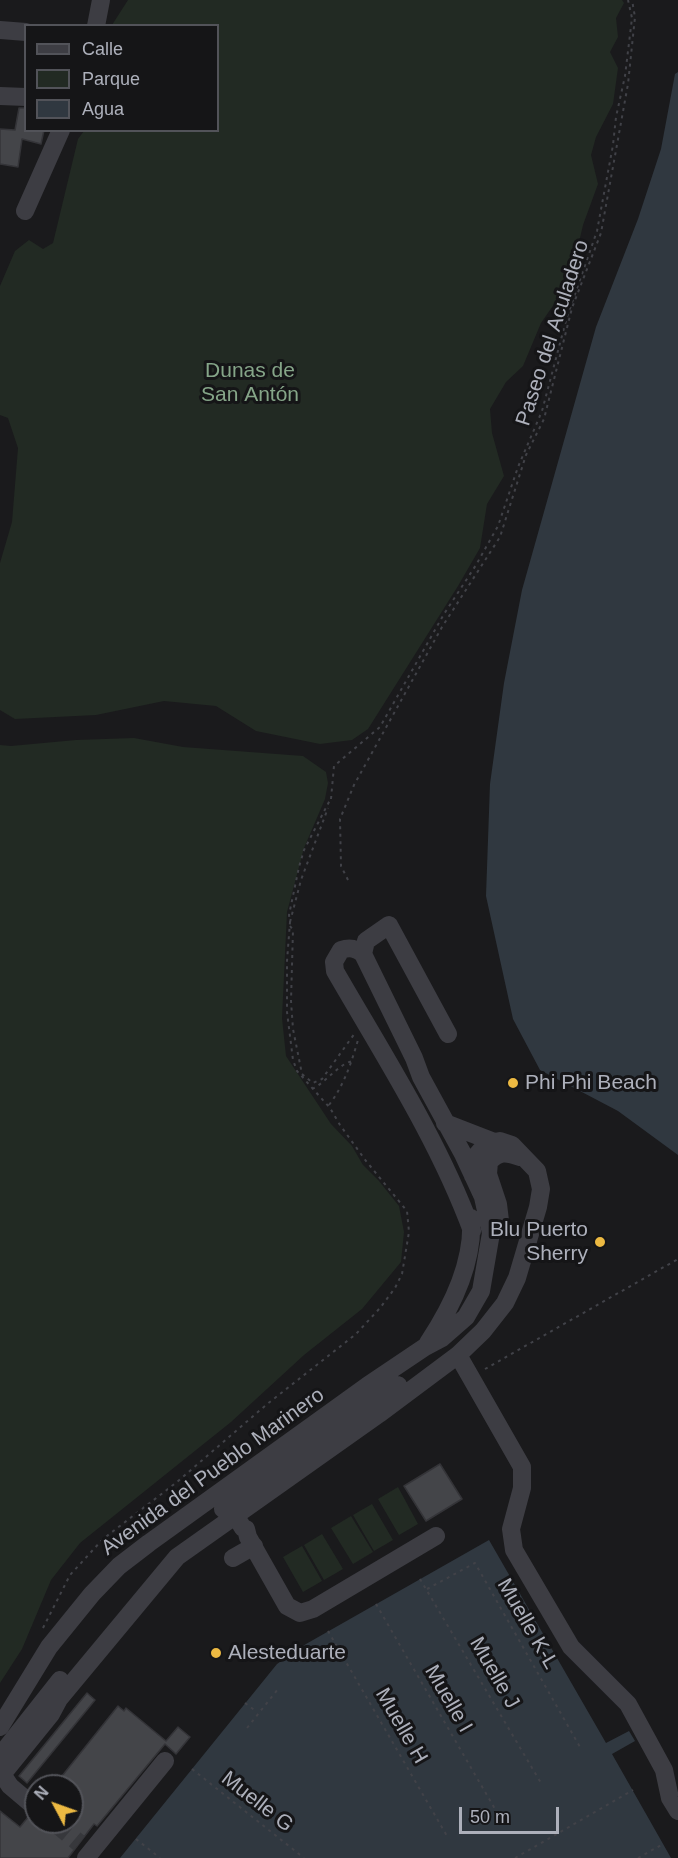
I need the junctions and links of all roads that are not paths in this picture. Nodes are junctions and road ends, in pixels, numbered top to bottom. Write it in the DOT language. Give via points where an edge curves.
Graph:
graph roads {
  1 [pos="101,0"];
  2 [pos="96,24"];
  3 [pos="0,30"];
  4 [pos="24,32"];
  5 [pos="0,96"];
  6 [pos="24,97"];
  7 [pos="61,132"];
  8 [pos="25,211"];
  9 [pos="363,954"];
  10 [pos="448,1034"];
  11 [pos="446,1123"];
  12 [pos="494,1142"];
  13 [pos="525,1158"];
  14 [pos="473,1174"];
  15 [pos="472,1231"];
  16 [pos="524,1256"];
  17 [pos="483,1284"];
  18 [pos="493,1306"];
  19 [pos="458,1355"];
  20 [pos="430,1358"];
  21 [pos="287,1462"];
  22 [pos="245,1532"];
  23 [pos="436,1536"];
  24 [pos="233,1558"];
  25 [pos="4,1720"];
  26 [pos="0,1734"];
  27 [pos="165,1761"];
  28 [pos="0,1773"];
  29 [pos="24,1798"];
  30 [pos="678,1811"];
  31 [pos="85,1851"];
  1 -- 2 [label="street"];
  3 -- 4 [label="street"];
  5 -- 6 [label="street"];
  7 -- 8 [label="street"];
  9 -- 10 [label="street" via="366,941 388,926"];
  9 -- 11 [label="street"];
  9 -- 15 [label="street" via="349,947 341,950 334,962 336,971 438,1152"];
  11 -- 12 [label="street"];
  11 -- 14 [label="street"];
  12 -- 13 [label="street" via="512,1145"];
  12 -- 14 [label="street, Avenida del Pueblo Marinero" via="486,1143 476,1156"];
  13 -- 16 [label="street" via="537,1171 541,1189"];
  13 -- 17 [label="street, Avenida del Pueblo Marinero" via="496,1154 489,1162 488,1174 498,1204 501,1231 493,1268"];
  14 -- 15 [label="street, Avenida del Pueblo Marinero"];
  14 -- 17 [label="street, Avenida del Pueblo Marinero" via="491,1233"];
  15 -- 20 [label="street, Avenida del Pueblo Marinero" via="469,1260 439,1326"];
  16 -- 18 [label="street"];
  16 -- 19 [label="street" via="505,1303"];
  17 -- 20 [label="street, Avenida del Pueblo Marinero" via="466,1317 442,1338"];
  18 -- 19 [label="street"];
  18 -- 20 [label="street" via="454,1345"];
  19 -- 20 [label="street"];
  19 -- 22 [label="street" via="379,1414"];
  19 -- 30 [label="street" via="522,1467 522,1488 511,1529 514,1550 570,1647 628,1704 664,1770 670,1798"];
  20 -- 21 [label="street"];
  20 -- 25 [label="street, Avenida del Pueblo Marinero" via="367,1386 119,1566 49,1647"];
  21 -- 22 [label="street" via="281,1477 243,1504"];
  21 -- 28 [label="street" via="166,1551 30,1716"];
  22 -- 23 [label="street" via="287,1606 300,1613"];
  22 -- 24 [label="street"];
  22 -- 28 [label="street" via="194,1544 167,1567"];
  25 -- 26 [label="street, Avenida del Pueblo Marinero"];
  27 -- 31 [label="street"];
  28 -- 29 [label="street"];
}
